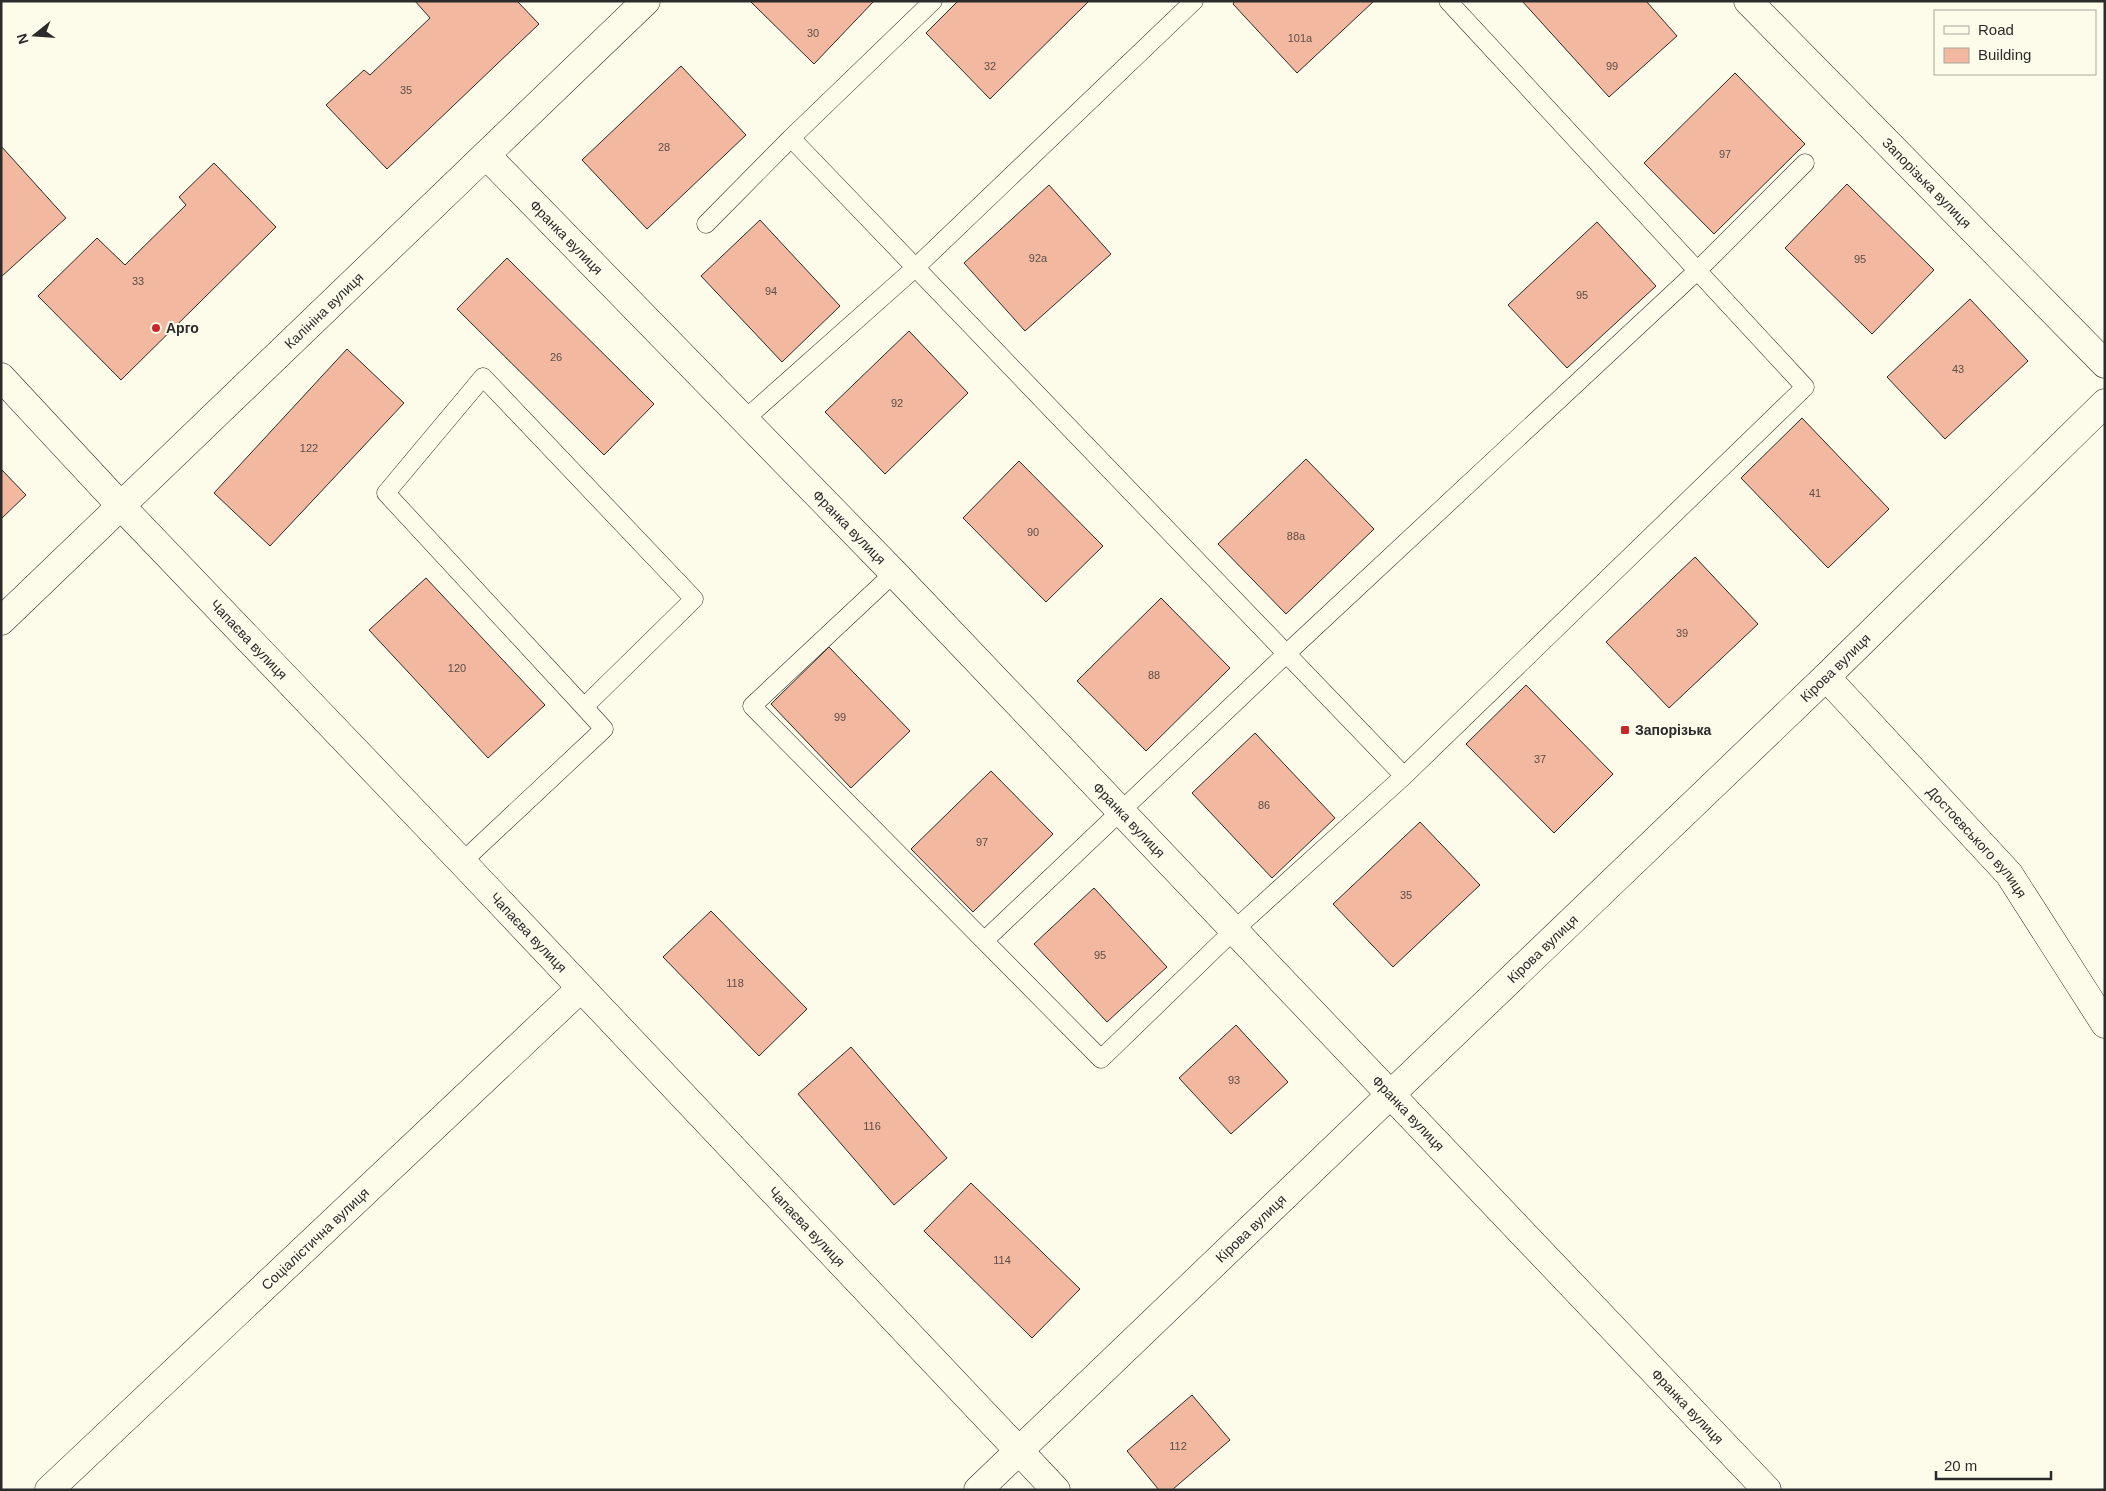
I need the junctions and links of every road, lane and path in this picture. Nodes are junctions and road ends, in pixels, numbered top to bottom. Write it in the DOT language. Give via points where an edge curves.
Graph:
graph roads {
  1 [pos="646,1"];
  2 [pos="933,1"];
  3 [pos="1194,1"];
  4 [pos="1448,1"];
  5 [pos="1748,1"];
  6 [pos="791,138"];
  7 [pos="486,155"];
  8 [pos="1805,163"];
  9 [pos="706,224"];
  10 [pos="915,268"];
  11 [pos="1697,271"];
  12 [pos="2105,364"];
  13 [pos="1,377"];
  14 [pos="2105,403"];
  15 [pos="744,420"];
  16 [pos="121,506"];
  17 [pos="894,573"];
  18 [pos="1,621"];
  19 [pos="1285,654"];
  20 [pos="1826,677"];
  21 [pos="584,707"];
  22 [pos="1404,776"];
  23 [pos="1122,811"];
  24 [pos="462,862"];
  25 [pos="1234,930"];
  26 [pos="985,940"];
  27 [pos="581,988"];
  28 [pos="2105,1024"];
  29 [pos="1389,1095"];
  30 [pos="1019,1451"];
  31 [pos="49,1490"];
  32 [pos="978,1490"];
  33 [pos="1056,1490"];
  34 [pos="1767,1490"];
  1 -- 7 [label="street, Калініна вулиця"];
  2 -- 6 [label="lane"];
  3 -- 10 [label="lane"];
  4 -- 11 [label="lane"];
  5 -- 12 [label="street, Запорізька вулиця"];
  6 -- 9 [label="lane"];
  6 -- 10 [label="lane"];
  7 -- 15 [label="street, Франка вулиця"];
  7 -- 16 [label="street, Калініна вулиця"];
  8 -- 11 [label="lane"];
  10 -- 15 [label="lane"];
  10 -- 19 [label="lane"];
  11 -- 19 [label="lane"];
  11 -- 22 [label="lane" via="1805,387"];
  13 -- 16 [label="street, Чапаєва вулиця"];
  14 -- 20 [label="street, Кірова вулиця"];
  15 -- 17 [label="street, Франка вулиця"];
  16 -- 18 [label="street, Калініна вулиця"];
  16 -- 24 [label="street, Чапаєва вулиця"];
  17 -- 23 [label="street, Франка вулиця"];
  17 -- 26 [label="lane" via="752,706"];
  19 -- 22 [label="lane"];
  19 -- 23 [label="lane"];
  20 -- 28 [label="street, Достоєвського вулиця" via="2009,874"];
  20 -- 29 [label="street, Кірова вулиця"];
  21 -- 21 [label="lane" via="386,493 483,377 694,598"];
  21 -- 24 [label="lane" via="604,729"];
  22 -- 25 [label="lane"];
  23 -- 25 [label="street, Франка вулиця"];
  23 -- 26 [label="lane"];
  24 -- 27 [label="street, Чапаєва вулиця"];
  25 -- 26 [label="lane" via="1101,1059"];
  25 -- 29 [label="street, Франка вулиця"];
  27 -- 30 [label="street, Чапаєва вулиця"];
  27 -- 31 [label="street, Соціалістична вулиця"];
  29 -- 30 [label="street, Кірова вулиця"];
  29 -- 34 [label="street, Франка вулиця"];
  30 -- 32 [label="street, Кірова вулиця"];
  30 -- 33 [label="street, Чапаєва вулиця"];
}
